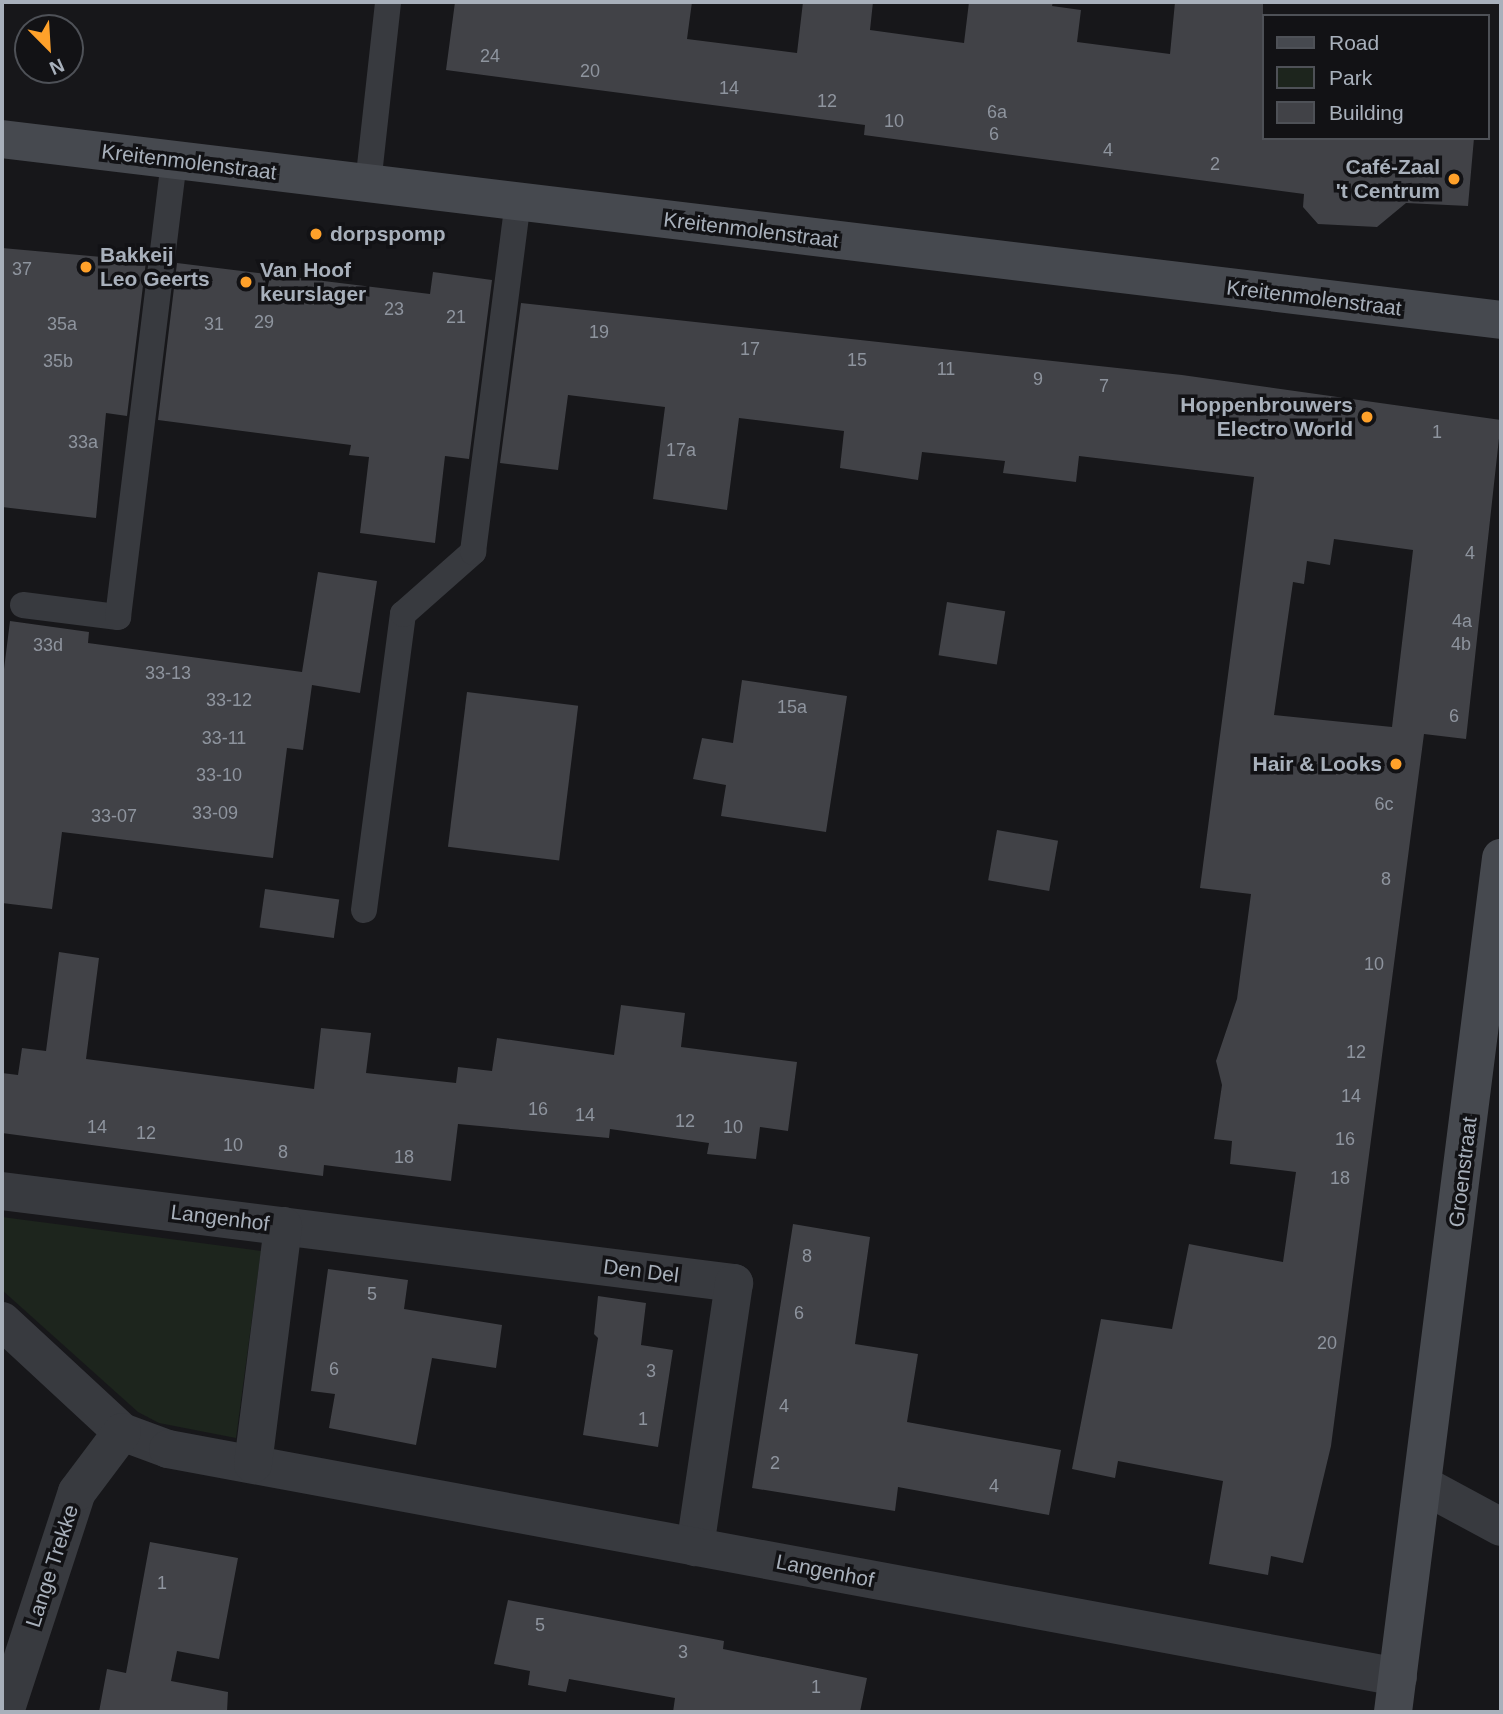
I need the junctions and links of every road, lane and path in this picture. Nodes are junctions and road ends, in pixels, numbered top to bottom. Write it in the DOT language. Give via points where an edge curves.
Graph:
graph roads {
  1 [pos="388,2"];
  2 [pos="2,139"];
  3 [pos="174,160"];
  4 [pos="368,184"];
  5 [pos="518,203"];
  6 [pos="1501,320"];
  7 [pos="23,605"];
  8 [pos="1501,858"];
  9 [pos="364,910"];
  10 [pos="1492,1022"];
  11 [pos="2,1191"];
  12 [pos="283,1226"];
  13 [pos="2,1321"];
  14 [pos="122,1432"];
  15 [pos="253,1464"];
  16 [pos="1424,1486"];
  17 [pos="1501,1527"];
  18 [pos="695,1547"];
  19 [pos="1395,1695"];
  20 [pos="5,1712"];
  1 -- 4 [label="lane"];
  2 -- 3 [label="street, Kreitenmolenstraat"];
  3 -- 4 [label="street, Kreitenmolenstraat"];
  3 -- 7 [label="lane" via="118,617"];
  4 -- 5 [label="street, Kreitenmolenstraat"];
  5 -- 6 [label="street, Kreitenmolenstraat"];
  5 -- 9 [label="lane" via="473,552 403,614"];
  8 -- 10 [label="street, Groenstraat"];
  10 -- 16 [label="street, Groenstraat"];
  11 -- 12 [label="street, Langenhof"];
  12 -- 15 [label="street, Langenhof"];
  12 -- 18 [label="street, Den Del" via="734,1283"];
  13 -- 14 [label="street, Langenhof"];
  14 -- 15 [label="street, Langenhof" via="168,1449"];
  14 -- 20 [label="street, Lange Trekke" via="77,1492"];
  15 -- 18 [label="street, Langenhof"];
  16 -- 17 [label="street"];
  16 -- 19 [label="street, Groenstraat"];
  18 -- 19 [label="street, Langenhof"];
}
